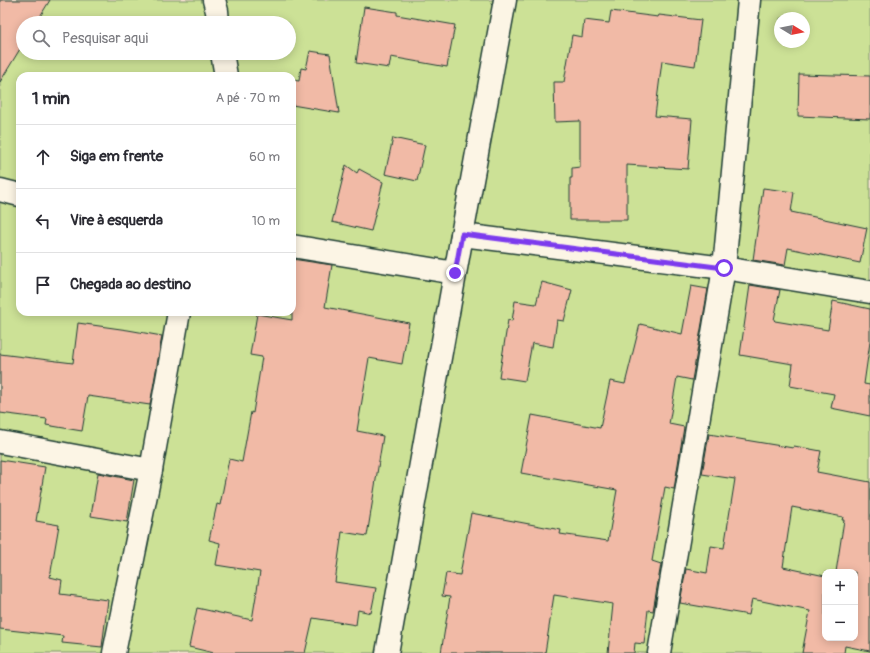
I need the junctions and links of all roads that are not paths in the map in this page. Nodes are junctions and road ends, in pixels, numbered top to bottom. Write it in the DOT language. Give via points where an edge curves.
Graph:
graph roads {
  1 [pos="214,0"];
  2 [pos="505,0"];
  3 [pos="749,0"];
  4 [pos="217,16"];
  5 [pos="223,60"];
  6 [pos="225,72"];
  7 [pos="0,190"];
  8 [pos="16,194"];
  9 [pos="462,234"];
  10 [pos="296,247"];
  11 [pos="724,268"];
  12 [pos="455,273"];
  13 [pos="870,292"];
  14 [pos="178,316"];
  15 [pos="0,442"];
  16 [pos="150,470"];
  17 [pos="114,653"];
  18 [pos="388,653"];
  19 [pos="659,653"];
  1 -- 4 [label="street"];
  2 -- 9 [label="street"];
  3 -- 11 [label="street"];
  5 -- 6 [label="street"];
  7 -- 8 [label="street"];
  9 -- 11 [label="street"];
  9 -- 12 [label="street"];
  10 -- 12 [label="street"];
  11 -- 13 [label="street"];
  11 -- 19 [label="street"];
  12 -- 18 [label="street"];
  14 -- 16 [label="street"];
  15 -- 16 [label="street"];
  16 -- 17 [label="street"];
}
